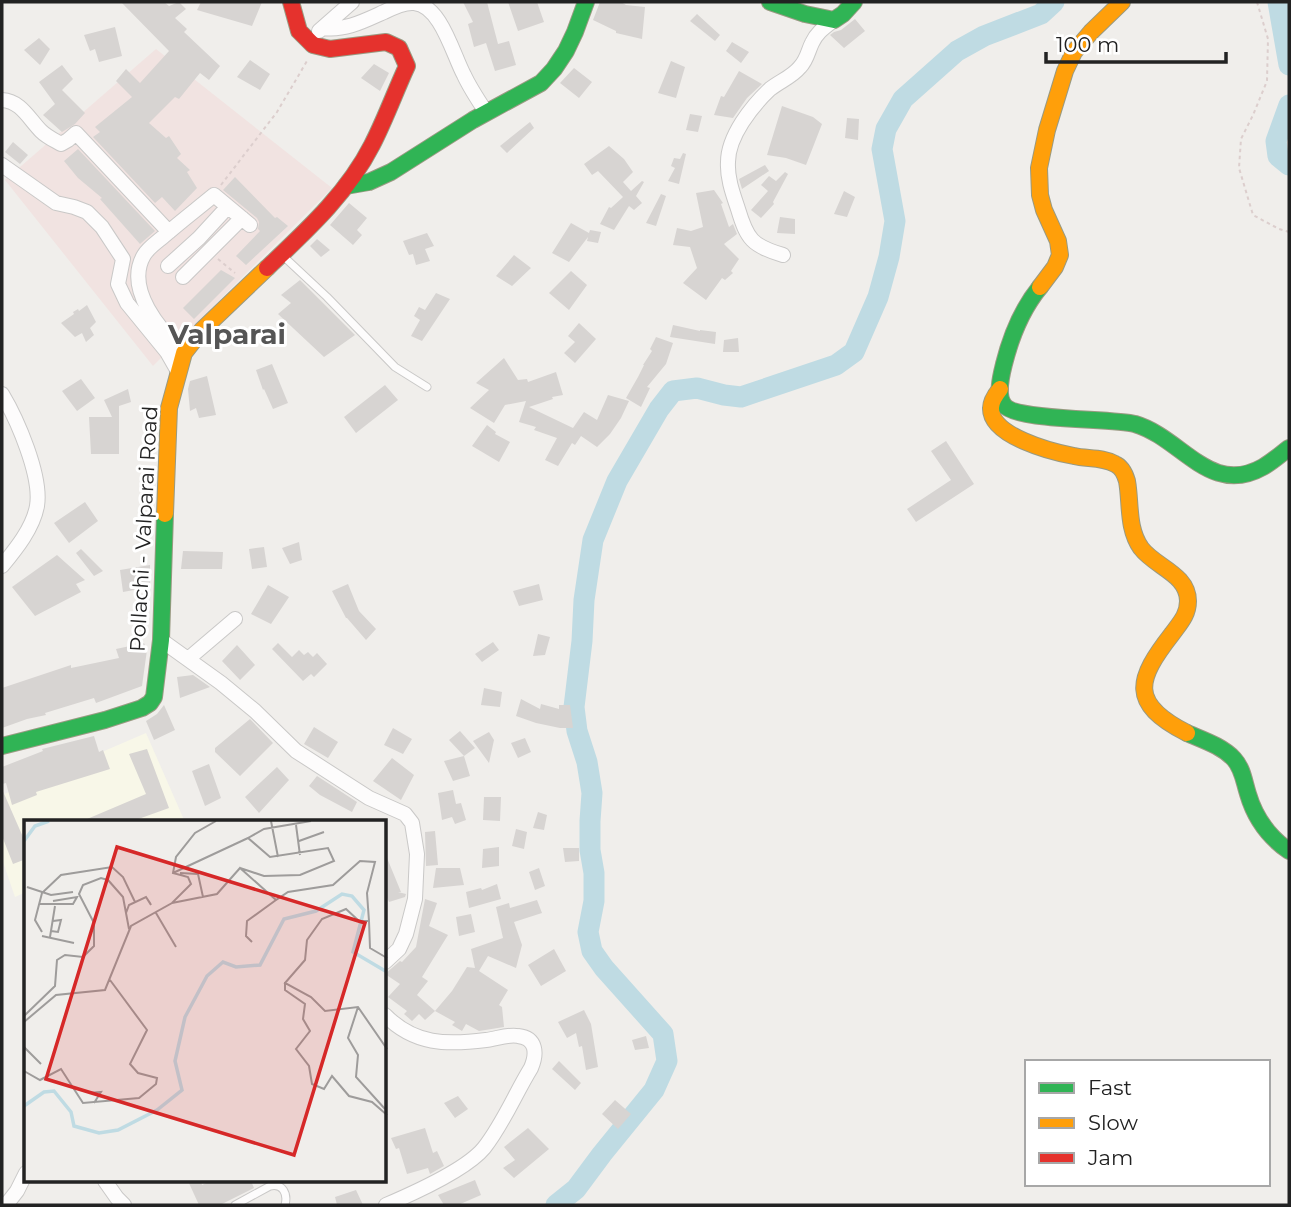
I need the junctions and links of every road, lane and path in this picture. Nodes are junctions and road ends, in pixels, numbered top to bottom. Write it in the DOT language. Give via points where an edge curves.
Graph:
graph roads {
  1 [pos="291,2"];
  2 [pos="352,2"];
  3 [pos="586,2"];
  4 [pos="770,2"];
  5 [pos="854,2"];
  6 [pos="1122,2"];
  7 [pos="1257,2"];
  8 [pos="834,20"];
  9 [pos="323,28"];
  10 [pos="313,44"];
  11 [pos="2,100"];
  12 [pos="486,112"];
  13 [pos="2,164"];
  14 [pos="346,186"];
  15 [pos="214,195"];
  16 [pos="222,213"];
  17 [pos="169,232"];
  18 [pos="1289,232"];
  19 [pos="783,254"];
  20 [pos="282,255"];
  21 [pos="168,266"];
  22 [pos="183,277"];
  23 [pos="184,353"];
  24 [pos="180,373"];
  25 [pos="427,387"];
  26 [pos="1000,389"];
  27 [pos="2,394"];
  28 [pos="1289,448"];
  29 [pos="2,566"];
  30 [pos="235,619"];
  31 [pos="161,640"];
  32 [pos="188,659"];
  33 [pos="2,747"];
  34 [pos="1289,851"];
  35 [pos="387,960"];
  36 [pos="387,1017"];
  37 [pos="24,1177"];
  38 [pos="106,1182"];
  39 [pos="5,1205"];
  40 [pos="124,1205"];
  41 [pos="235,1205"];
  42 [pos="285,1205"];
  43 [pos="386,1205"];
  1 -- 10 [label="street" via="299,31"];
  2 -- 9 [label="street"];
  3 -- 12 [label="street" via="568,48 545,79"];
  4 -- 8 [label="street"];
  5 -- 8 [label="street"];
  6 -- 26 [label="street" via="1074,53 1047,128 1038,183 1042,207 1061,252 1018,322"];
  7 -- 18 [label="path" via="1268,39 1267,81 1241,139 1239,168 1253,215"];
  8 -- 19 [label="street" via="818,32 801,66 751,111 727,159 745,232 759,246"];
  9 -- 10 [label="street"];
  9 -- 12 [label="street" via="351,26 402,4 428,8"];
  10 -- 14 [label="street, Pollachi - Valparai Road" via="336,47 386,39 405,53 407,66 371,147"];
  10 -- 15 [label="path" via="309,59 277,111"];
  11 -- 17 [label="street" via="18,105 42,132 61,144 76,133"];
  12 -- 14 [label="street" via="376,180"];
  13 -- 24 [label="street" via="56,203 87,212 102,227 123,259 118,284 128,303"];
  14 -- 20 [label="street, Pollachi - Valparai Road"];
  15 -- 17 [label="street"];
  15 -- 22 [label="street" via="242,218"];
  16 -- 21 [label="street"];
  17 -- 23 [label="street" via="144,255 137,283 150,312"];
  20 -- 23 [label="street, Pollachi - Valparai Road" via="202,330"];
  20 -- 25 [label="lane" via="395,367"];
  23 -- 24 [label="street, Pollachi - Valparai Road"];
  24 -- 31 [label="street, Pollachi - Valparai Road" via="169,408"];
  26 -- 28 [label="street" via="1010,411 1134,424 1204,467 1230,477 1262,469"];
  26 -- 34 [label="street" via="991,408 997,424 1008,433 1059,453 1108,461 1125,474 1134,536 1147,557 1183,582 1189,603 1187,613 1148,668 1144,680 1147,701 1162,719 1226,751 1236,761 1265,831"];
  27 -- 29 [label="street" via="19,424 37,486 31,523"];
  30 -- 32 [label="street"];
  31 -- 32 [label="street"];
  31 -- 33 [label="street, Pollachi - Valparai Road" via="150,703"];
  32 -- 35 [label="street" via="255,711 296,751 369,798 405,814 412,824 417,855 415,899 407,934"];
  36 -- 43 [label="street" via="404,1031 430,1042 519,1035 530,1040 536,1057 483,1149 430,1185"];
  37 -- 39 [label="street"];
  38 -- 40 [label="street"];
  41 -- 42 [label="lane" via="276,1185 285,1193"];
}
